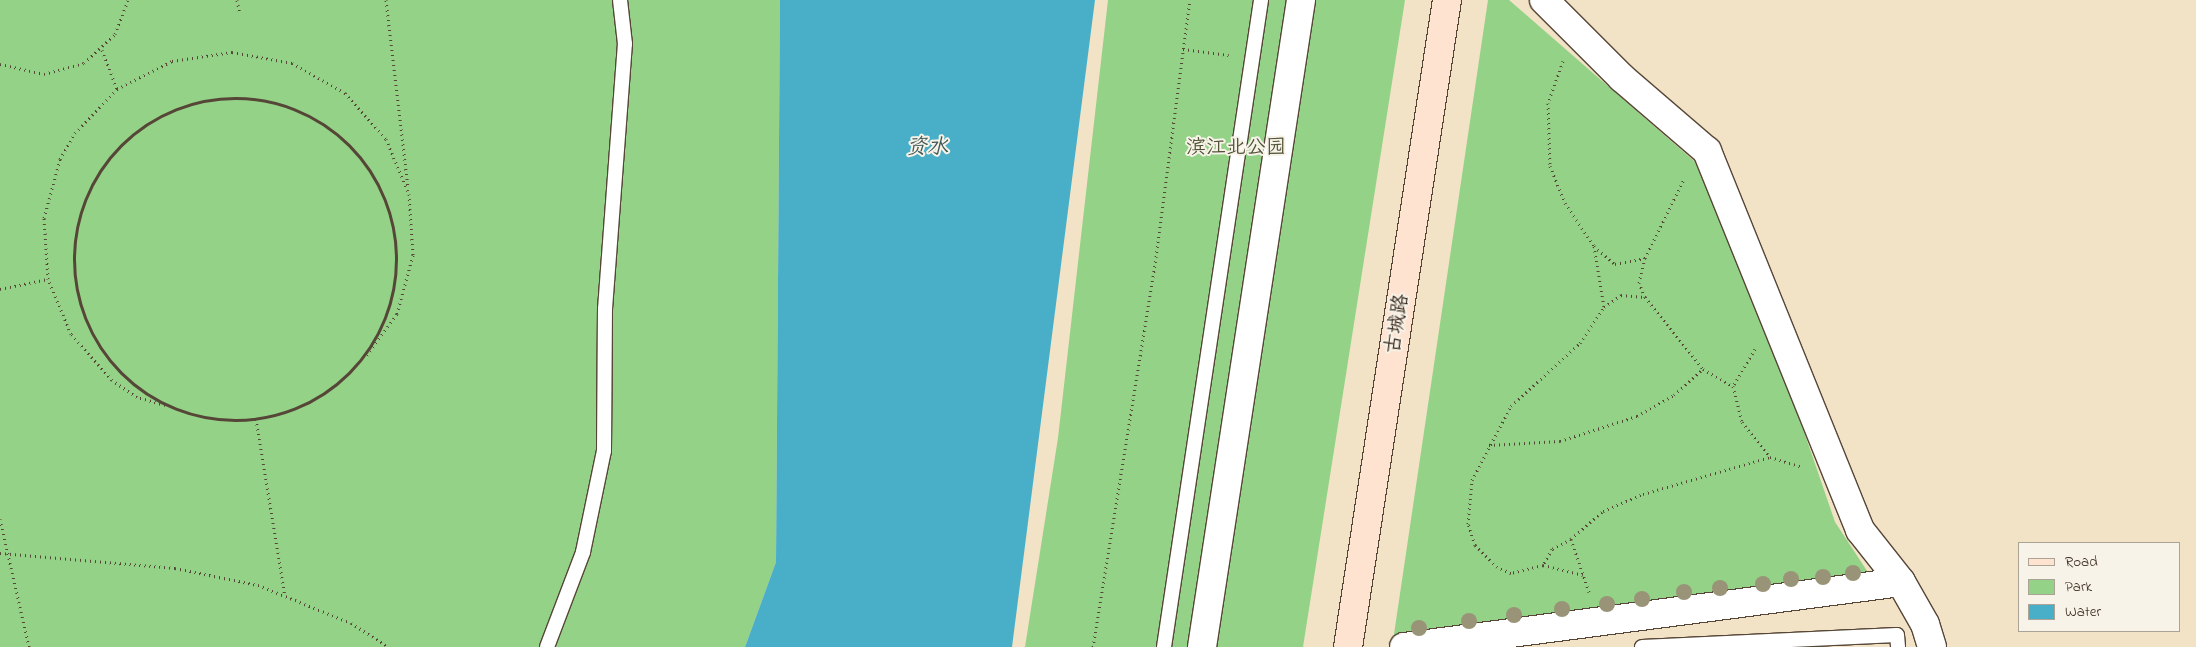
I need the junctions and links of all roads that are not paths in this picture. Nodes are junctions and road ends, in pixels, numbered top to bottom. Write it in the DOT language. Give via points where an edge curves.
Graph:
graph roads {
  1 [pos="620,0"];
  2 [pos="1260,0"];
  3 [pos="1301,0"];
  4 [pos="1447,0"];
  5 [pos="1544,0"];
  6 [pos="1901,582"];
  7 [pos="547,647"];
  8 [pos="1164,647"];
  9 [pos="1202,647"];
  10 [pos="1348,647"];
  11 [pos="1404,647"];
  12 [pos="1642,647"];
  13 [pos="1898,647"];
  14 [pos="1932,647"];
  1 -- 7 [label="lane" via="625,44 605,309 604,451 584,552"];
  2 -- 8 [label="lane"];
  3 -- 9 [label="street"];
  4 -- 10 [label="street, 古城路"];
  5 -- 6 [label="street" via="1707,151 1860,530"];
  6 -- 11 [label="street"];
  6 -- 14 [label="street" via="1925,624"];
  12 -- 13 [label="lane" via="1897,635"];
}
